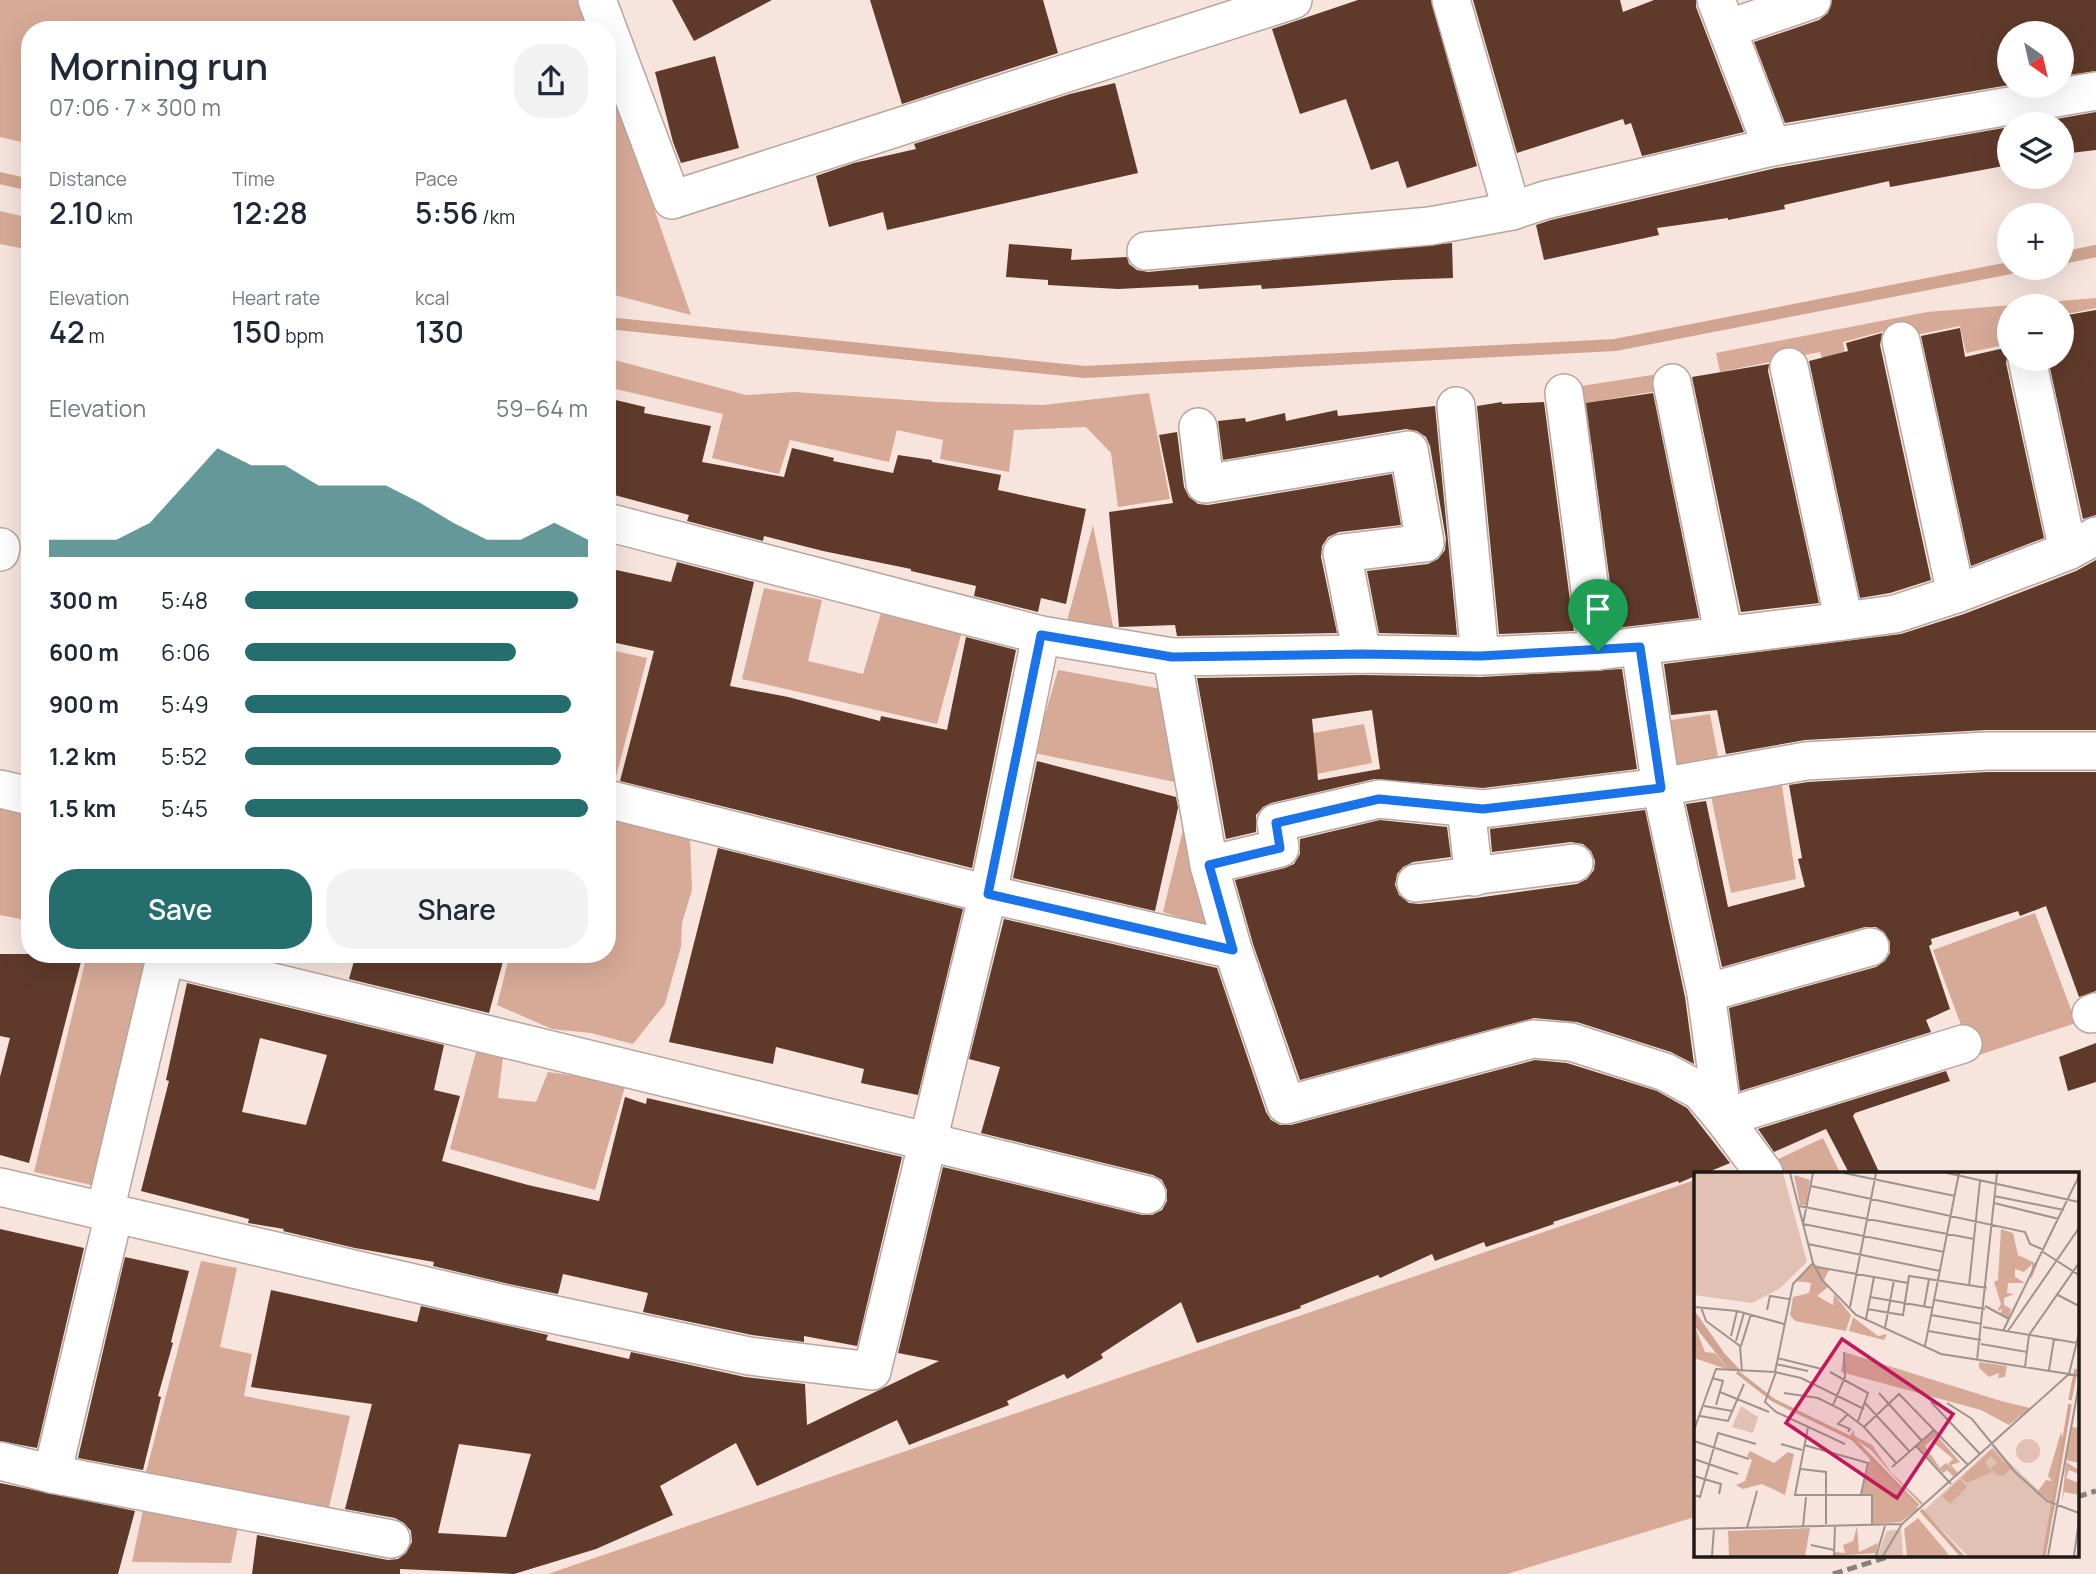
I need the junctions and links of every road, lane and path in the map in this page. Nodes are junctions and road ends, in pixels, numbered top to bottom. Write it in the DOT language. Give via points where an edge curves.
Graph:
graph roads {
  1 [pos="597,0"];
  2 [pos="1293,0"];
  3 [pos="1451,0"];
  4 [pos="1812,0"];
  5 [pos="1721,15"];
  6 [pos="605,21"];
  7 [pos="616,51"];
  8 [pos="2096,92"];
  9 [pos="1772,147"];
  10 [pos="1512,211"];
  11 [pos="1146,251"];
  12 [pos="1901,341"];
  13 [pos="1789,367"];
  14 [pos="2031,371"];
  15 [pos="1672,383"];
  16 [pos="1564,393"];
  17 [pos="1456,405"];
  18 [pos="1198,427"];
  19 [pos="616,524"];
  20 [pos="2082,544"];
  21 [pos="1956,594"];
  22 [pos="1844,621"];
  23 [pos="1041,635"];
  24 [pos="1724,636"];
  25 [pos="1640,647"];
  26 [pos="1598,651"];
  27 [pos="1362,654"];
  28 [pos="1480,656"];
  29 [pos="1172,657"];
  30 [pos="2096,751"];
  31 [pos="1661,788"];
  32 [pos="0,789"];
  33 [pos="21,794"];
  34 [pos="616,801"];
  35 [pos="1466,808"];
  36 [pos="1574,863"];
  37 [pos="1209,865"];
  38 [pos="1474,877"];
  39 [pos="1416,883"];
  40 [pos="988,894"];
  41 [pos="1870,947"];
  42 [pos="1233,950"];
  43 [pos="164,963"];
  44 [pos="199,963"];
  45 [pos="1706,993"];
  46 [pos="1963,1044"];
  47 [pos="1723,1118"];
  48 [pos="929,1141"];
  49 [pos="1764,1172"];
  50 [pos="0,1187"];
  51 [pos="1147,1195"];
  52 [pos="109,1213"];
  53 [pos="0,1461"];
  54 [pos="52,1474"];
  55 [pos="391,1539"];
  1 -- 6 [label="street"];
  2 -- 7 [label="street" via="672,200"];
  3 -- 10 [label="street"];
  4 -- 5 [label="street"];
  5 -- 9 [label="street"];
  8 -- 9 [label="street"];
  9 -- 10 [label="street"];
  10 -- 11 [label="street" via="1430,226"];
  12 -- 21 [label="street"];
  13 -- 22 [label="street"];
  14 -- 20 [label="street"];
  15 -- 24 [label="street"];
  16 -- 26 [label="street"];
  17 -- 28 [label="street"];
  18 -- 27 [label="street" via="1205,484 1409,450 1424,543 1342,553"];
  19 -- 23 [label="street"];
  20 -- 21 [label="street"];
  21 -- 22 [label="street" via="1895,614"];
  22 -- 24 [label="street"];
  23 -- 29 [label="street"];
  23 -- 40 [label="street"];
  24 -- 25 [label="street"];
  25 -- 26 [label="street"];
  25 -- 31 [label="street"];
  26 -- 28 [label="street"];
  27 -- 28 [label="street"];
  27 -- 29 [label="street"];
  29 -- 37 [label="street"];
  30 -- 31 [label="street" via="1987,751 1807,761"];
  31 -- 35 [label="street"];
  31 -- 45 [label="street"];
  32 -- 33 [label="street"];
  34 -- 40 [label="street"];
  35 -- 37 [label="street" via="1379,799 1276,823 1280,848"];
  35 -- 38 [label="street"];
  36 -- 38 [label="street"];
  37 -- 42 [label="street"];
  38 -- 39 [label="street"];
  40 -- 42 [label="street"];
  40 -- 48 [label="street"];
  41 -- 45 [label="street"];
  42 -- 47 [label="street" via="1286,1105 1533,1040 1571,1042 1665,1072 1700,1091"];
  43 -- 52 [label="street"];
  44 -- 48 [label="street"];
  45 -- 47 [label="street"];
  46 -- 47 [label="street"];
  47 -- 49 [label="street"];
  48 -- 51 [label="street"];
  48 -- 52 [label="street" via="872,1371 735,1353"];
  50 -- 52 [label="street"];
  52 -- 54 [label="street"];
  53 -- 54 [label="street"];
  54 -- 55 [label="street"];
}
